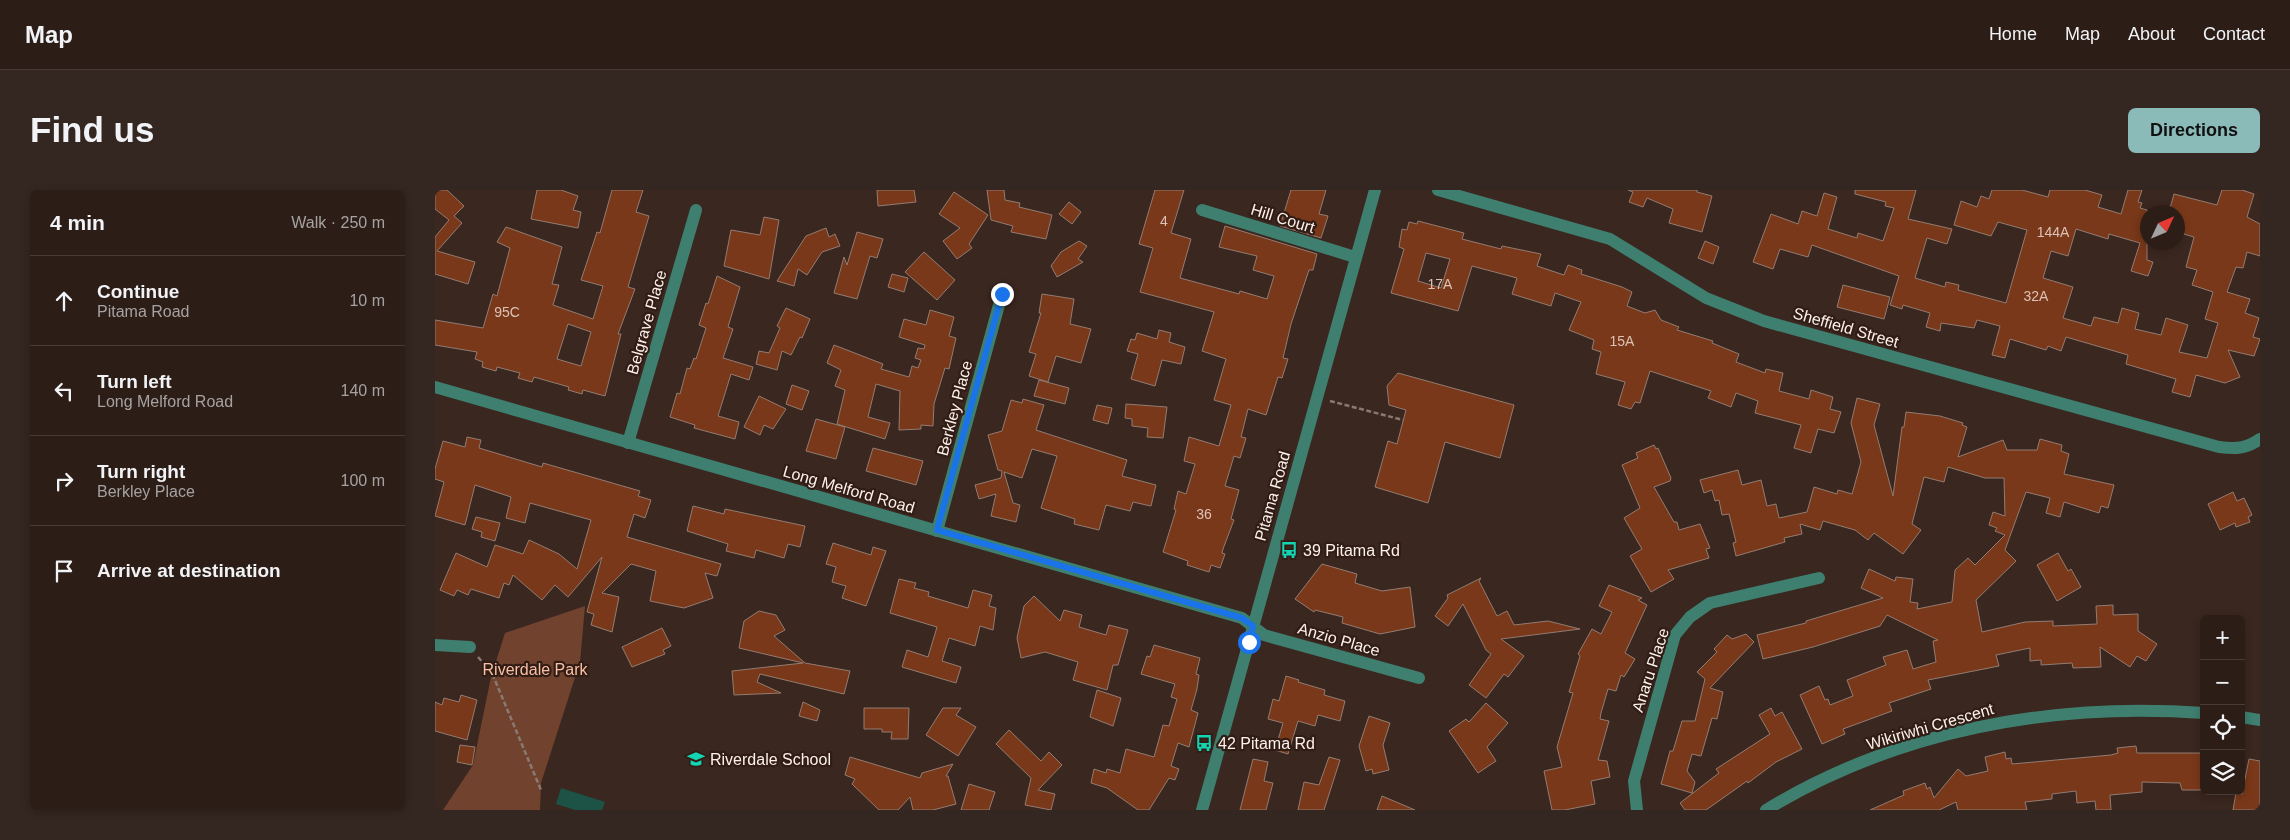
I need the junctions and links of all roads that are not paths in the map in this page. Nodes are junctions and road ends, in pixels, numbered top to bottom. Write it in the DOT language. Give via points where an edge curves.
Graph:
graph roads {
  1 [pos="1375,190"];
  2 [pos="1438,190"];
  3 [pos="696,210"];
  4 [pos="1202,210"];
  5 [pos="1355,257"];
  6 [pos="1002,294"];
  7 [pos="435,387"];
  8 [pos="2260,439"];
  9 [pos="627,443"];
  10 [pos="937,530"];
  11 [pos="1819,578"];
  12 [pos="1253,626"];
  13 [pos="435,645"];
  14 [pos="470,647"];
  15 [pos="1419,678"];
  16 [pos="2200,713"];
  17 [pos="2245,718"];
  18 [pos="2260,720"];
  19 [pos="1202,810"];
  20 [pos="1637,810"];
  21 [pos="1766,810"];
  1 -- 5 [label="street, Pitama Road"];
  2 -- 8 [label="street, Sheffield Street" via="1610,239 1706,298 1764,321 2219,448 2235,450"];
  3 -- 9 [label="street, Belgrave Place"];
  4 -- 5 [label="street, Hill Court"];
  5 -- 12 [label="street, Pitama Road"];
  6 -- 10 [label="street, Berkley Place"];
  7 -- 9 [label="street, Long Melford Road"];
  9 -- 10 [label="street, Long Melford Road"];
  10 -- 12 [label="street, Long Melford Road" via="1242,618"];
  11 -- 20 [label="street, Anaru Place" via="1710,603 1681,625 1675,636 1634,781"];
  12 -- 15 [label="street, Anzio Place" via="1264,635"];
  12 -- 19 [label="street, Pitama Road"];
  13 -- 14 [label="street"];
  16 -- 21 [label="street, Wikiriwhi Crescent" via="2131,709 2063,713 1974,727 1885,754 1838,773"];
  17 -- 18 [label="street"];
}
